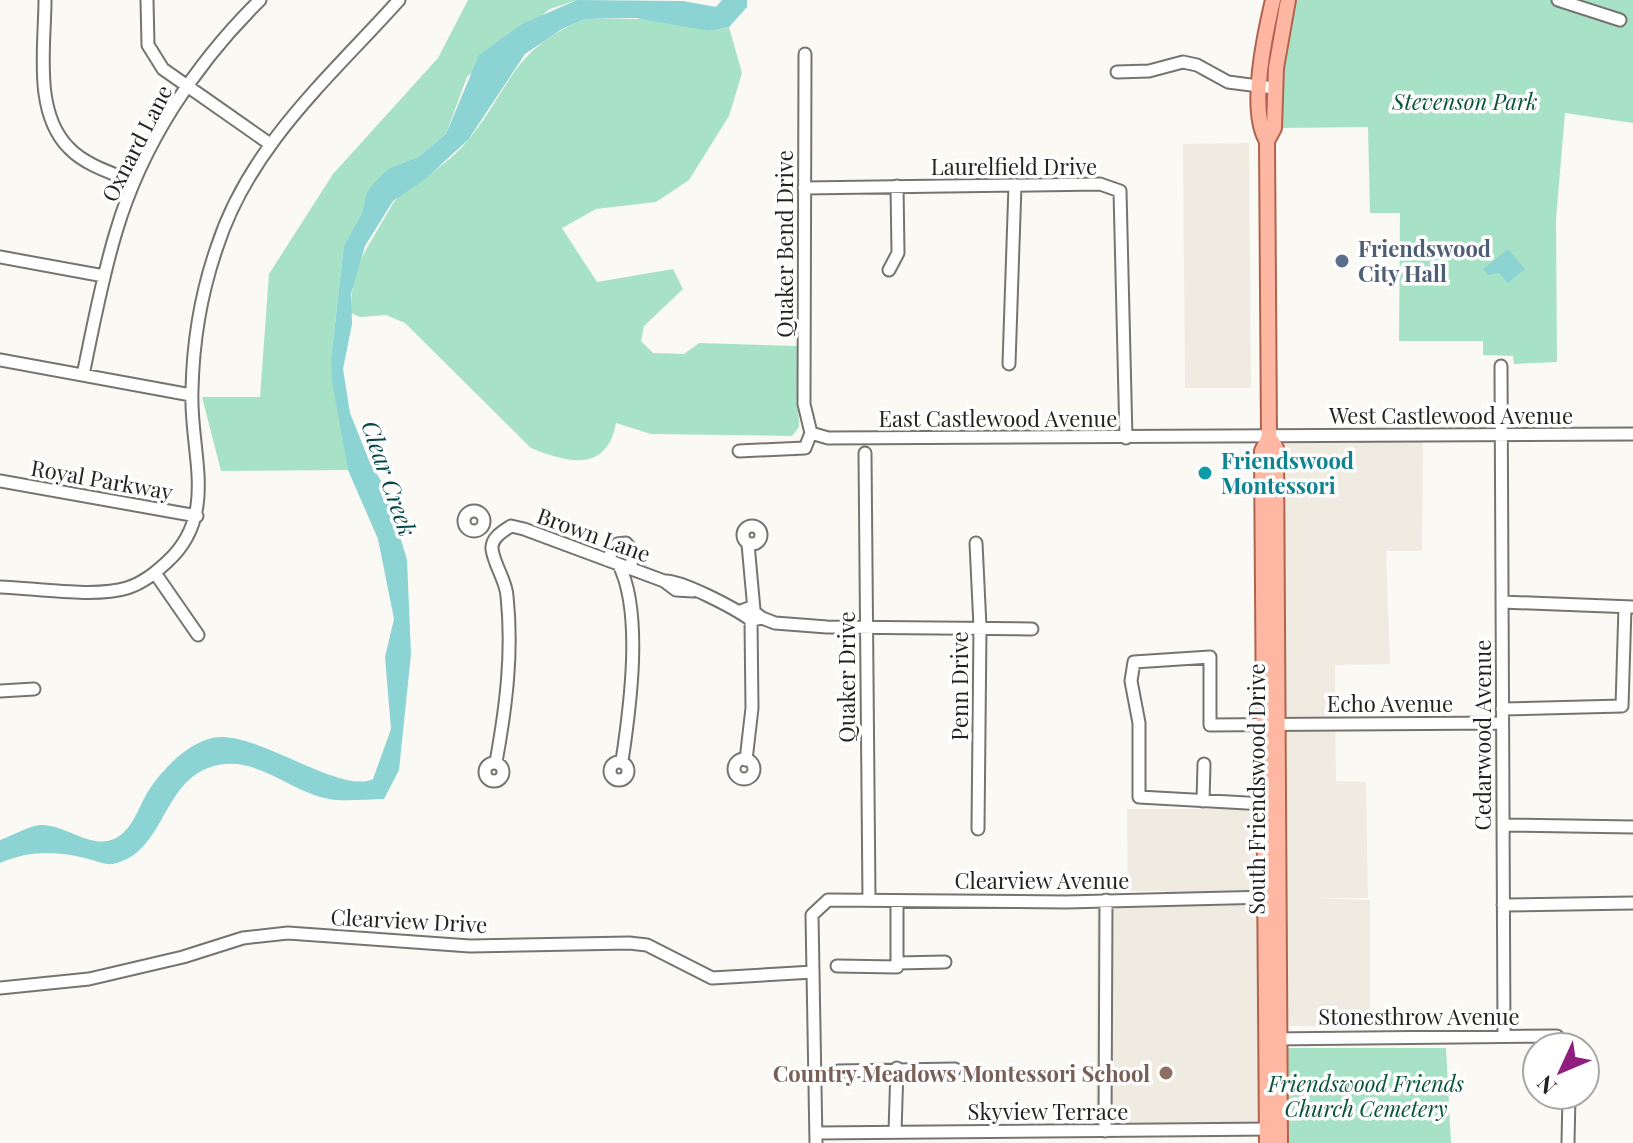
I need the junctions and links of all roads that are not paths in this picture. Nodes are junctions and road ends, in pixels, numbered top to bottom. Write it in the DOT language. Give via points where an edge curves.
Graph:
graph roads {
  1 [pos="45,0"];
  2 [pos="147,0"];
  3 [pos="260,0"];
  4 [pos="399,0"];
  5 [pos="1273,0"];
  6 [pos="1288,0"];
  7 [pos="1558,0"];
  8 [pos="1620,20"];
  9 [pos="805,54"];
  10 [pos="1117,72"];
  11 [pos="187,86"];
  12 [pos="1267,87"];
  13 [pos="270,144"];
  14 [pos="134,182"];
  15 [pos="1015,185"];
  16 [pos="897,186"];
  17 [pos="804,188"];
  18 [pos="0,257"];
  19 [pos="889,270"];
  20 [pos="104,276"];
  21 [pos="0,360"];
  22 [pos="1009,364"];
  23 [pos="1501,366"];
  24 [pos="83,375"];
  25 [pos="191,395"];
  26 [pos="811,433"];
  27 [pos="1633,434"];
  28 [pos="1501,435"];
  29 [pos="1269,437"];
  30 [pos="1126,438"];
  31 [pos="739,451"];
  32 [pos="865,453"];
  33 [pos="0,481"];
  34 [pos="197,516"];
  35 [pos="502,534"];
  36 [pos="976,543"];
  37 [pos="748,544"];
  38 [pos="607,560"];
  39 [pos="624,566"];
  40 [pos="155,573"];
  41 [pos="643,574"];
  42 [pos="0,587"];
  43 [pos="627,591"];
  44 [pos="1502,602"];
  45 [pos="1629,607"];
  46 [pos="752,614"];
  47 [pos="775,623"];
  48 [pos="866,627"];
  49 [pos="980,627"];
  50 [pos="1032,629"];
  51 [pos="198,635"];
  52 [pos="753,645"];
  53 [pos="34,689"];
  54 [pos="0,691"];
  55 [pos="1502,709"];
  56 [pos="1502,723"];
  57 [pos="1271,725"];
  58 [pos="746,760"];
  59 [pos="622,761"];
  60 [pos="496,762"];
  61 [pos="1204,764"];
  62 [pos="1203,801"];
  63 [pos="1265,804"];
  64 [pos="1503,825"];
  65 [pos="1633,827"];
  66 [pos="978,829"];
  67 [pos="1272,897"];
  68 [pos="869,900"];
  69 [pos="1106,900"];
  70 [pos="897,901"];
  71 [pos="1633,903"];
  72 [pos="1503,905"];
  73 [pos="945,962"];
  74 [pos="897,963"];
  75 [pos="837,966"];
  76 [pos="813,972"];
  77 [pos="0,988"];
  78 [pos="1504,1035"];
  79 [pos="1521,1035"];
  80 [pos="1273,1039"];
  81 [pos="897,1068"];
  82 [pos="955,1069"];
  83 [pos="838,1071"];
  84 [pos="1569,1111"];
  85 [pos="1105,1131"];
  86 [pos="895,1132"];
  87 [pos="1273,1136"];
  88 [pos="816,1138"];
  89 [pos="1568,1143"];
  1 -- 14 [label="street" via="45,93 56,132 91,163"];
  2 -- 11 [label="street" via="153,56"];
  3 -- 11 [label="street, Oxnard Lane"];
  4 -- 13 [label="street" via="306,96"];
  5 -- 12 [label="main road, South Friendswood Drive"];
  6 -- 12 [label="main road, South Friendswood Drive"];
  7 -- 8 [label="street"];
  9 -- 17 [label="street, Quaker Bend Drive"];
  10 -- 12 [label="street" via="1183,62 1228,82"];
  11 -- 13 [label="street"];
  11 -- 14 [label="street, Oxnard Lane"];
  12 -- 29 [label="main road, South Friendswood Drive" via="1274,128 1267,141"];
  13 -- 25 [label="street" via="238,195 216,248 196,332"];
  14 -- 20 [label="street, Oxnard Lane"];
  15 -- 16 [label="street, Laurelfield Drive"];
  15 -- 22 [label="street"];
  15 -- 30 [label="street, Laurelfield Drive" via="1100,184 1120,191"];
  16 -- 17 [label="street, Laurelfield Drive"];
  16 -- 19 [label="street" via="898,253"];
  17 -- 26 [label="street, Quaker Bend Drive" via="804,404"];
  18 -- 20 [label="street"];
  20 -- 24 [label="street, Oxnard Lane"];
  21 -- 24 [label="street"];
  23 -- 28 [label="street, Cedarwood Avenue"];
  24 -- 25 [label="street"];
  25 -- 34 [label="street" via="200,479"];
  26 -- 30 [label="street, East Castlewood Avenue" via="828,438"];
  26 -- 31 [label="street" via="805,448"];
  27 -- 28 [label="street, West Castlewood Avenue"];
  28 -- 29 [label="street, West Castlewood Avenue"];
  28 -- 44 [label="street, Cedarwood Avenue"];
  29 -- 30 [label="street, East Castlewood Avenue"];
  29 -- 57 [label="main road, South Friendswood Drive" via="1276,448"];
  32 -- 48 [label="street, Quaker Drive"];
  33 -- 34 [label="street, Royal Parkway"];
  34 -- 40 [label="street" via="177,553"];
  35 -- 35 [label="street, Brown Lane" via="483,525"];
  35 -- 38 [label="street, Brown Lane"];
  35 -- 60 [label="street" via="492,549 507,593 509,672"];
  36 -- 49 [label="street, Penn Drive"];
  37 -- 46 [label="street"];
  38 -- 39 [label="street, Brown Lane"];
  38 -- 39 [label="street" via="617,544 626,543 634,553"];
  39 -- 41 [label="street, Brown Lane"];
  39 -- 43 [label="street"];
  40 -- 42 [label="street" via="125,589 107,591"];
  40 -- 51 [label="street"];
  41 -- 43 [label="street"];
  41 -- 46 [label="street, Brown Lane" via="679,582"];
  43 -- 59 [label="street" via="630,681"];
  44 -- 45 [label="street"];
  44 -- 55 [label="street, Cedarwood Avenue"];
  45 -- 55 [label="street" via="1622,706"];
  46 -- 47 [label="street, Brown Lane"];
  46 -- 52 [label="street"];
  47 -- 48 [label="street, Brown Lane"];
  47 -- 52 [label="street" via="762,630"];
  48 -- 49 [label="street, Brown Lane"];
  48 -- 68 [label="street, Quaker Drive"];
  49 -- 50 [label="street, Brown Lane"];
  49 -- 66 [label="street, Penn Drive"];
  52 -- 58 [label="street"];
  53 -- 54 [label="street"];
  55 -- 56 [label="street, Cedarwood Avenue"];
  56 -- 57 [label="street, Echo Avenue"];
  56 -- 64 [label="street, Cedarwood Avenue"];
  57 -- 62 [label="street, Echo Avenue" via="1210,725 1210,657 1134,662 1139,797"];
  57 -- 63 [label="main road, South Friendswood Drive"];
  57 -- 67 [label="main road, South Friendswood Drive"];
  61 -- 62 [label="street"];
  62 -- 63 [label="street"];
  63 -- 67 [label="main road, South Friendswood Drive"];
  64 -- 65 [label="street"];
  64 -- 72 [label="street, Cedarwood Avenue"];
  67 -- 69 [label="street, Clearview Avenue"];
  67 -- 80 [label="main road, South Friendswood Drive"];
  68 -- 70 [label="street, Clearview Avenue"];
  68 -- 76 [label="street, Clearview Avenue" via="828,900 812,915"];
  69 -- 70 [label="street, Clearview Avenue"];
  69 -- 85 [label="street"];
  70 -- 74 [label="street"];
  71 -- 72 [label="street"];
  72 -- 78 [label="street, Cedarwood Avenue"];
  73 -- 74 [label="street"];
  74 -- 75 [label="street"];
  76 -- 77 [label="street, Clearview Drive" via="712,978 647,945 629,943 470,946 288,933 243,938 89,979"];
  76 -- 88 [label="street"];
  78 -- 79 [label="street, Stonesthrow Avenue"];
  78 -- 80 [label="street, Stonesthrow Avenue"];
  80 -- 87 [label="main road, South Friendswood Drive"];
  81 -- 82 [label="street"];
  81 -- 83 [label="street"];
  81 -- 86 [label="street"];
  84 -- 89 [label="street"];
  85 -- 86 [label="street, Skyview Terrace"];
  85 -- 87 [label="street, Skyview Terrace"];
  86 -- 88 [label="street, Skyview Terrace"];
}
